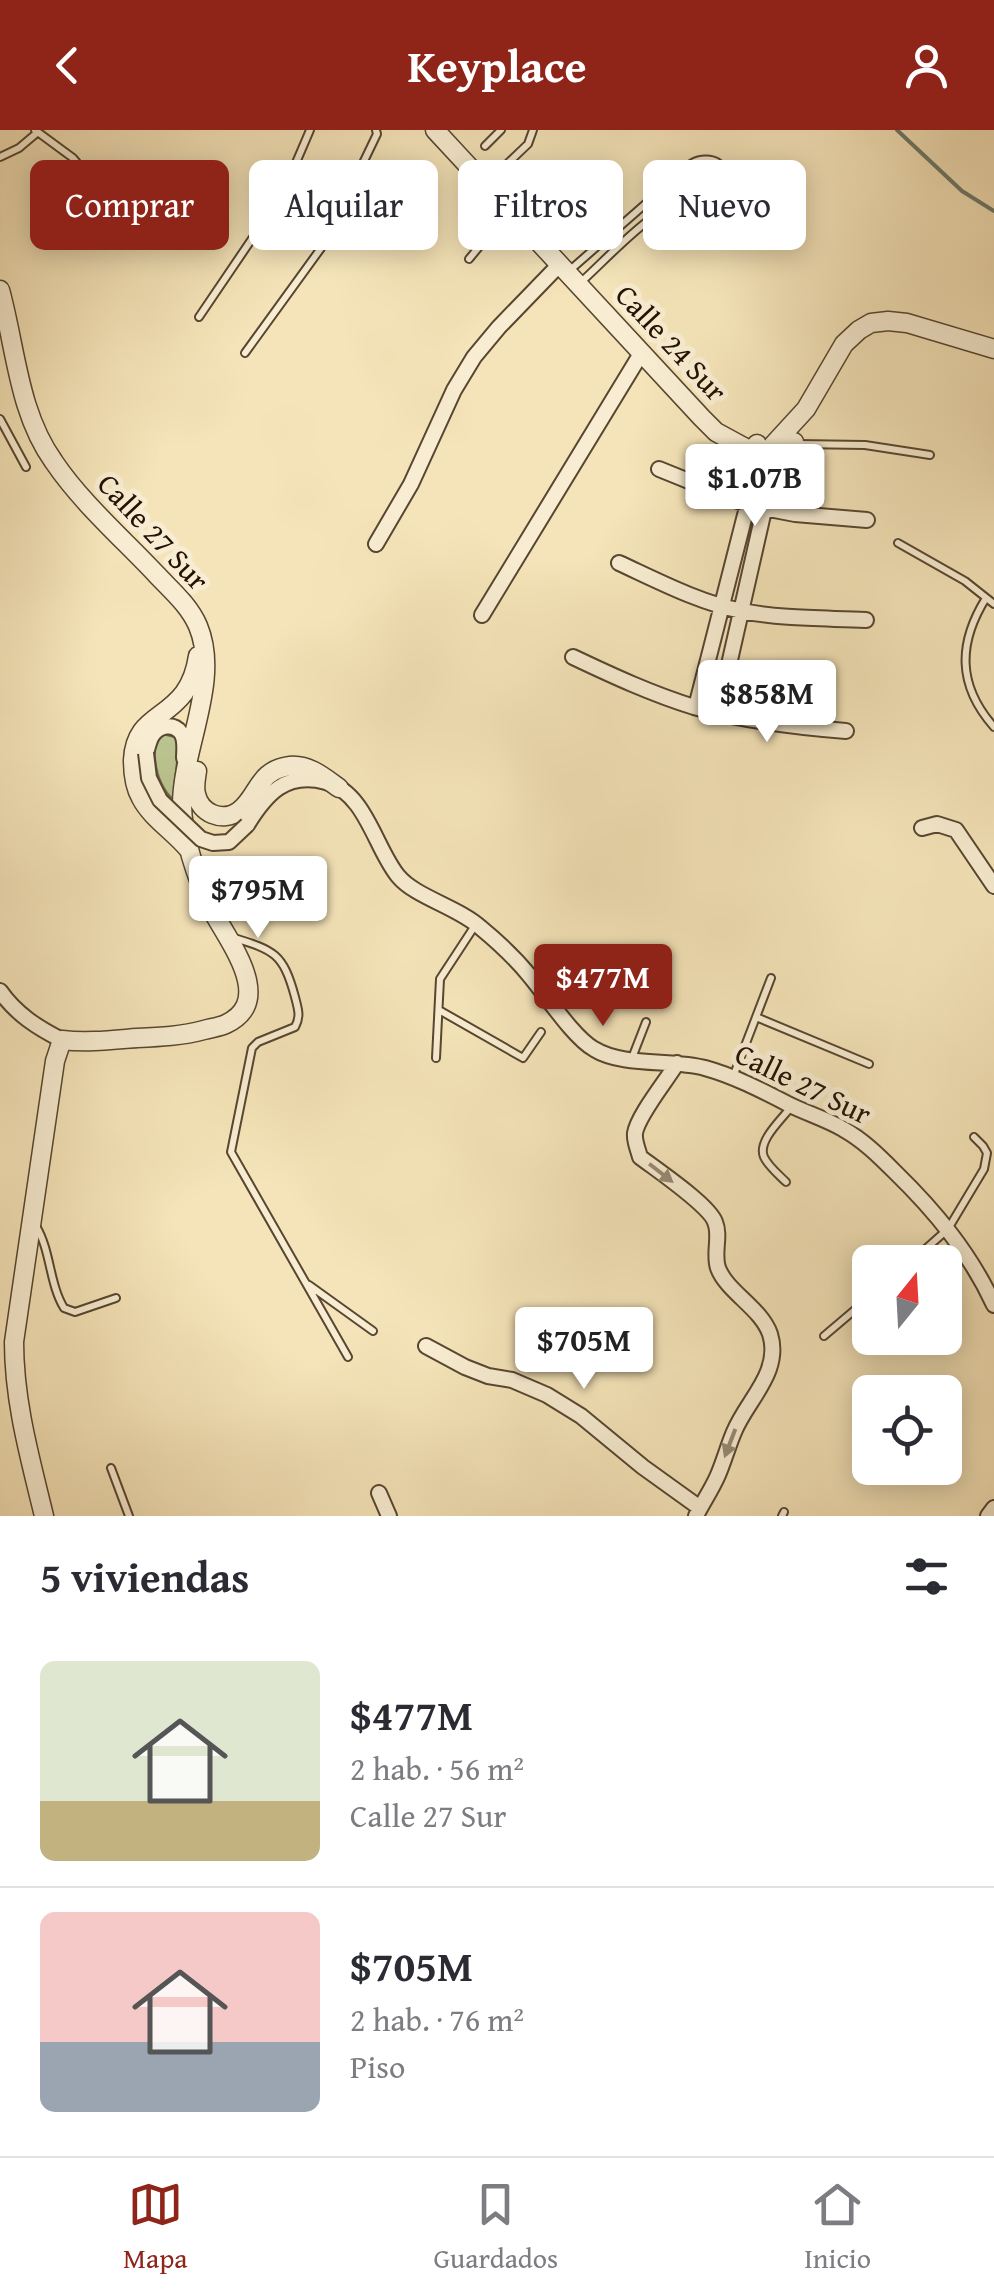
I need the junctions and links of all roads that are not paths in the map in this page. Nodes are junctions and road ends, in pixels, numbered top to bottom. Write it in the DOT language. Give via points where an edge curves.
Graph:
graph roads {
  1 [pos="310,130"];
  2 [pos="376,130"];
  3 [pos="435,130"];
  4 [pos="501,130"];
  5 [pos="533,130"];
  6 [pos="36,131"];
  7 [pos="484,146"];
  8 [pos="0,157"];
  9 [pos="75,160"];
  10 [pos="463,160"];
  11 [pos="511,160"];
  12 [pos="477,250"];
  13 [pos="547,250"];
  14 [pos="469,260"];
  15 [pos="569,273"];
  16 [pos="3,314"];
  17 [pos="199,317"];
  18 [pos="994,349"];
  19 [pos="7,351"];
  20 [pos="642,352"];
  21 [pos="245,353"];
  22 [pos="0,419"];
  23 [pos="771,455"];
  24 [pos="930,455"];
  25 [pos="26,468"];
  26 [pos="659,469"];
  27 [pos="748,505"];
  28 [pos="766,508"];
  29 [pos="867,520"];
  30 [pos="898,543"];
  31 [pos="376,544"];
  32 [pos="619,563"];
  33 [pos="986,598"];
  34 [pos="994,604"];
  35 [pos="722,606"];
  36 [pos="742,611"];
  37 [pos="482,615"];
  38 [pos="866,620"];
  39 [pos="198,626"];
  40 [pos="573,658"];
  41 [pos="204,680"];
  42 [pos="696,707"];
  43 [pos="718,713"];
  44 [pos="169,718"];
  45 [pos="148,723"];
  46 [pos="994,727"];
  47 [pos="846,731"];
  48 [pos="194,734"];
  49 [pos="146,753"];
  50 [pos="339,788"];
  51 [pos="183,794"];
  52 [pos="922,828"];
  53 [pos="192,854"];
  54 [pos="994,886"];
  55 [pos="476,924"];
  56 [pos="228,936"];
  57 [pos="772,978"];
  58 [pos="0,992"];
  59 [pos="438,1010"];
  60 [pos="756,1017"];
  61 [pos="646,1022"];
  62 [pos="541,1032"];
  63 [pos="62,1040"];
  64 [pos="436,1058"];
  65 [pos="632,1059"];
  66 [pos="677,1063"];
  67 [pos="869,1064"];
  68 [pos="733,1078"];
  69 [pos="792,1106"];
  70 [pos="974,1138"];
  71 [pos="786,1182"];
  72 [pos="32,1220"];
  73 [pos="948,1229"];
  74 [pos="930,1245"];
  75 [pos="304,1282"];
  76 [pos="116,1298"];
  77 [pos="994,1304"];
  78 [pos="852,1312"];
  79 [pos="373,1331"];
  80 [pos="824,1336"];
  81 [pos="426,1346"];
  82 [pos="348,1357"];
  83 [pos="111,1468"];
  84 [pos="378,1494"];
  85 [pos="994,1508"];
  86 [pos="698,1512"];
  87 [pos="44,1516"];
  88 [pos="129,1516"];
  89 [pos="388,1516"];
  90 [pos="988,1516"];
  1 -- 17 [label="lane" via="283,193"];
  2 -- 21 [label="lane" via="324,244"];
  3 -- 10 [label="street, Calle 24 Sur"];
  4 -- 7 [label="lane"];
  5 -- 11 [label="lane"];
  6 -- 8 [label="lane"];
  6 -- 9 [label="lane"];
  12 -- 14 [label="lane"];
  13 -- 15 [label="street, Calle 24 Sur"];
  15 -- 15 [label="lane" via="650,219 720,184 724,169 709,158 692,163"];
  15 -- 20 [label="street, Calle 24 Sur"];
  15 -- 31 [label="street" via="499,327 474,357"];
  16 -- 19 [label="street, Calle 27 Sur"];
  18 -- 23 [label="street" via="908,323 871,322 844,344"];
  19 -- 39 [label="street, Calle 27 Sur" via="47,452"];
  20 -- 23 [label="street, Calle 24 Sur" via="716,432"];
  20 -- 37 [label="street"];
  22 -- 25 [label="lane"];
  23 -- 24 [label="lane" via="865,445"];
  23 -- 27 [label="street"];
  23 -- 28 [label="street"];
  26 -- 27 [label="street"];
  27 -- 28 [label="street"];
  27 -- 35 [label="street"];
  28 -- 29 [label="street"];
  28 -- 36 [label="street"];
  30 -- 33 [label="lane"];
  32 -- 35 [label="street"];
  33 -- 34 [label="lane"];
  33 -- 46 [label="lane" via="965,652 973,696"];
  35 -- 36 [label="street"];
  35 -- 42 [label="street"];
  36 -- 38 [label="street"];
  36 -- 43 [label="street"];
  39 -- 41 [label="street, Calle 27 Sur"];
  39 -- 44 [label="street" via="194,675"];
  40 -- 42 [label="street"];
  41 -- 48 [label="street, Calle 27 Sur"];
  41 -- 50 [label="street" via="195,792 202,808 219,816 239,811 263,779 287,766 308,768"];
  42 -- 43 [label="street"];
  43 -- 47 [label="street"];
  44 -- 45 [label="street"];
  44 -- 48 [label="street" via="173,709 186,713"];
  44 -- 49 [label="street"];
  44 -- 51 [label="street" via="184,737"];
  45 -- 49 [label="street"];
  45 -- 53 [label="street" via="134,746 134,781 144,803"];
  48 -- 51 [label="street, Calle 27 Sur"];
  49 -- 50 [label="street, bridge" via="160,800 213,843 229,842 284,784 309,780"];
  50 -- 55 [label="street, Calle 27 Sur" via="398,876"];
  51 -- 53 [label="street, Calle 27 Sur"];
  52 -- 54 [label="street" via="956,830"];
  53 -- 56 [label="street, Calle 27 Sur"];
  55 -- 59 [label="lane" via="440,979"];
  55 -- 65 [label="street, Calle 27 Sur" via="527,972 582,1040 594,1050"];
  56 -- 63 [label="street, Calle 27 Sur" via="243,964 248,998 227,1024 188,1034"];
  56 -- 75 [label="lane" via="283,962 300,1014 295,1027 252,1048 231,1152"];
  57 -- 60 [label="lane"];
  58 -- 63 [label="street" via="20,1014"];
  59 -- 62 [label="lane" via="523,1058"];
  59 -- 64 [label="lane"];
  60 -- 67 [label="lane"];
  60 -- 68 [label="lane"];
  61 -- 65 [label="lane"];
  63 -- 72 [label="street"];
  65 -- 66 [label="street, Calle 27 Sur"];
  66 -- 68 [label="street, Calle 27 Sur"];
  66 -- 86 [label="street, one-way" via="640,1120 640,1157 714,1218 718,1270 762,1320 772,1349 766,1378 735,1428"];
  68 -- 69 [label="street, Calle 27 Sur"];
  69 -- 71 [label="lane" via="762,1150"];
  69 -- 73 [label="street, Calle 27 Sur" via="870,1147"];
  70 -- 73 [label="lane" via="987,1161"];
  72 -- 76 [label="lane" via="64,1308 75,1312"];
  72 -- 87 [label="street" via="14,1378"];
  73 -- 74 [label="lane"];
  73 -- 77 [label="street, Calle 27 Sur"];
  75 -- 79 [label="lane"];
  75 -- 82 [label="lane"];
  78 -- 80 [label="lane"];
  81 -- 86 [label="street" via="582,1416"];
  83 -- 88 [label="lane"];
  84 -- 89 [label="street"];
  85 -- 90 [label="street"];
}
